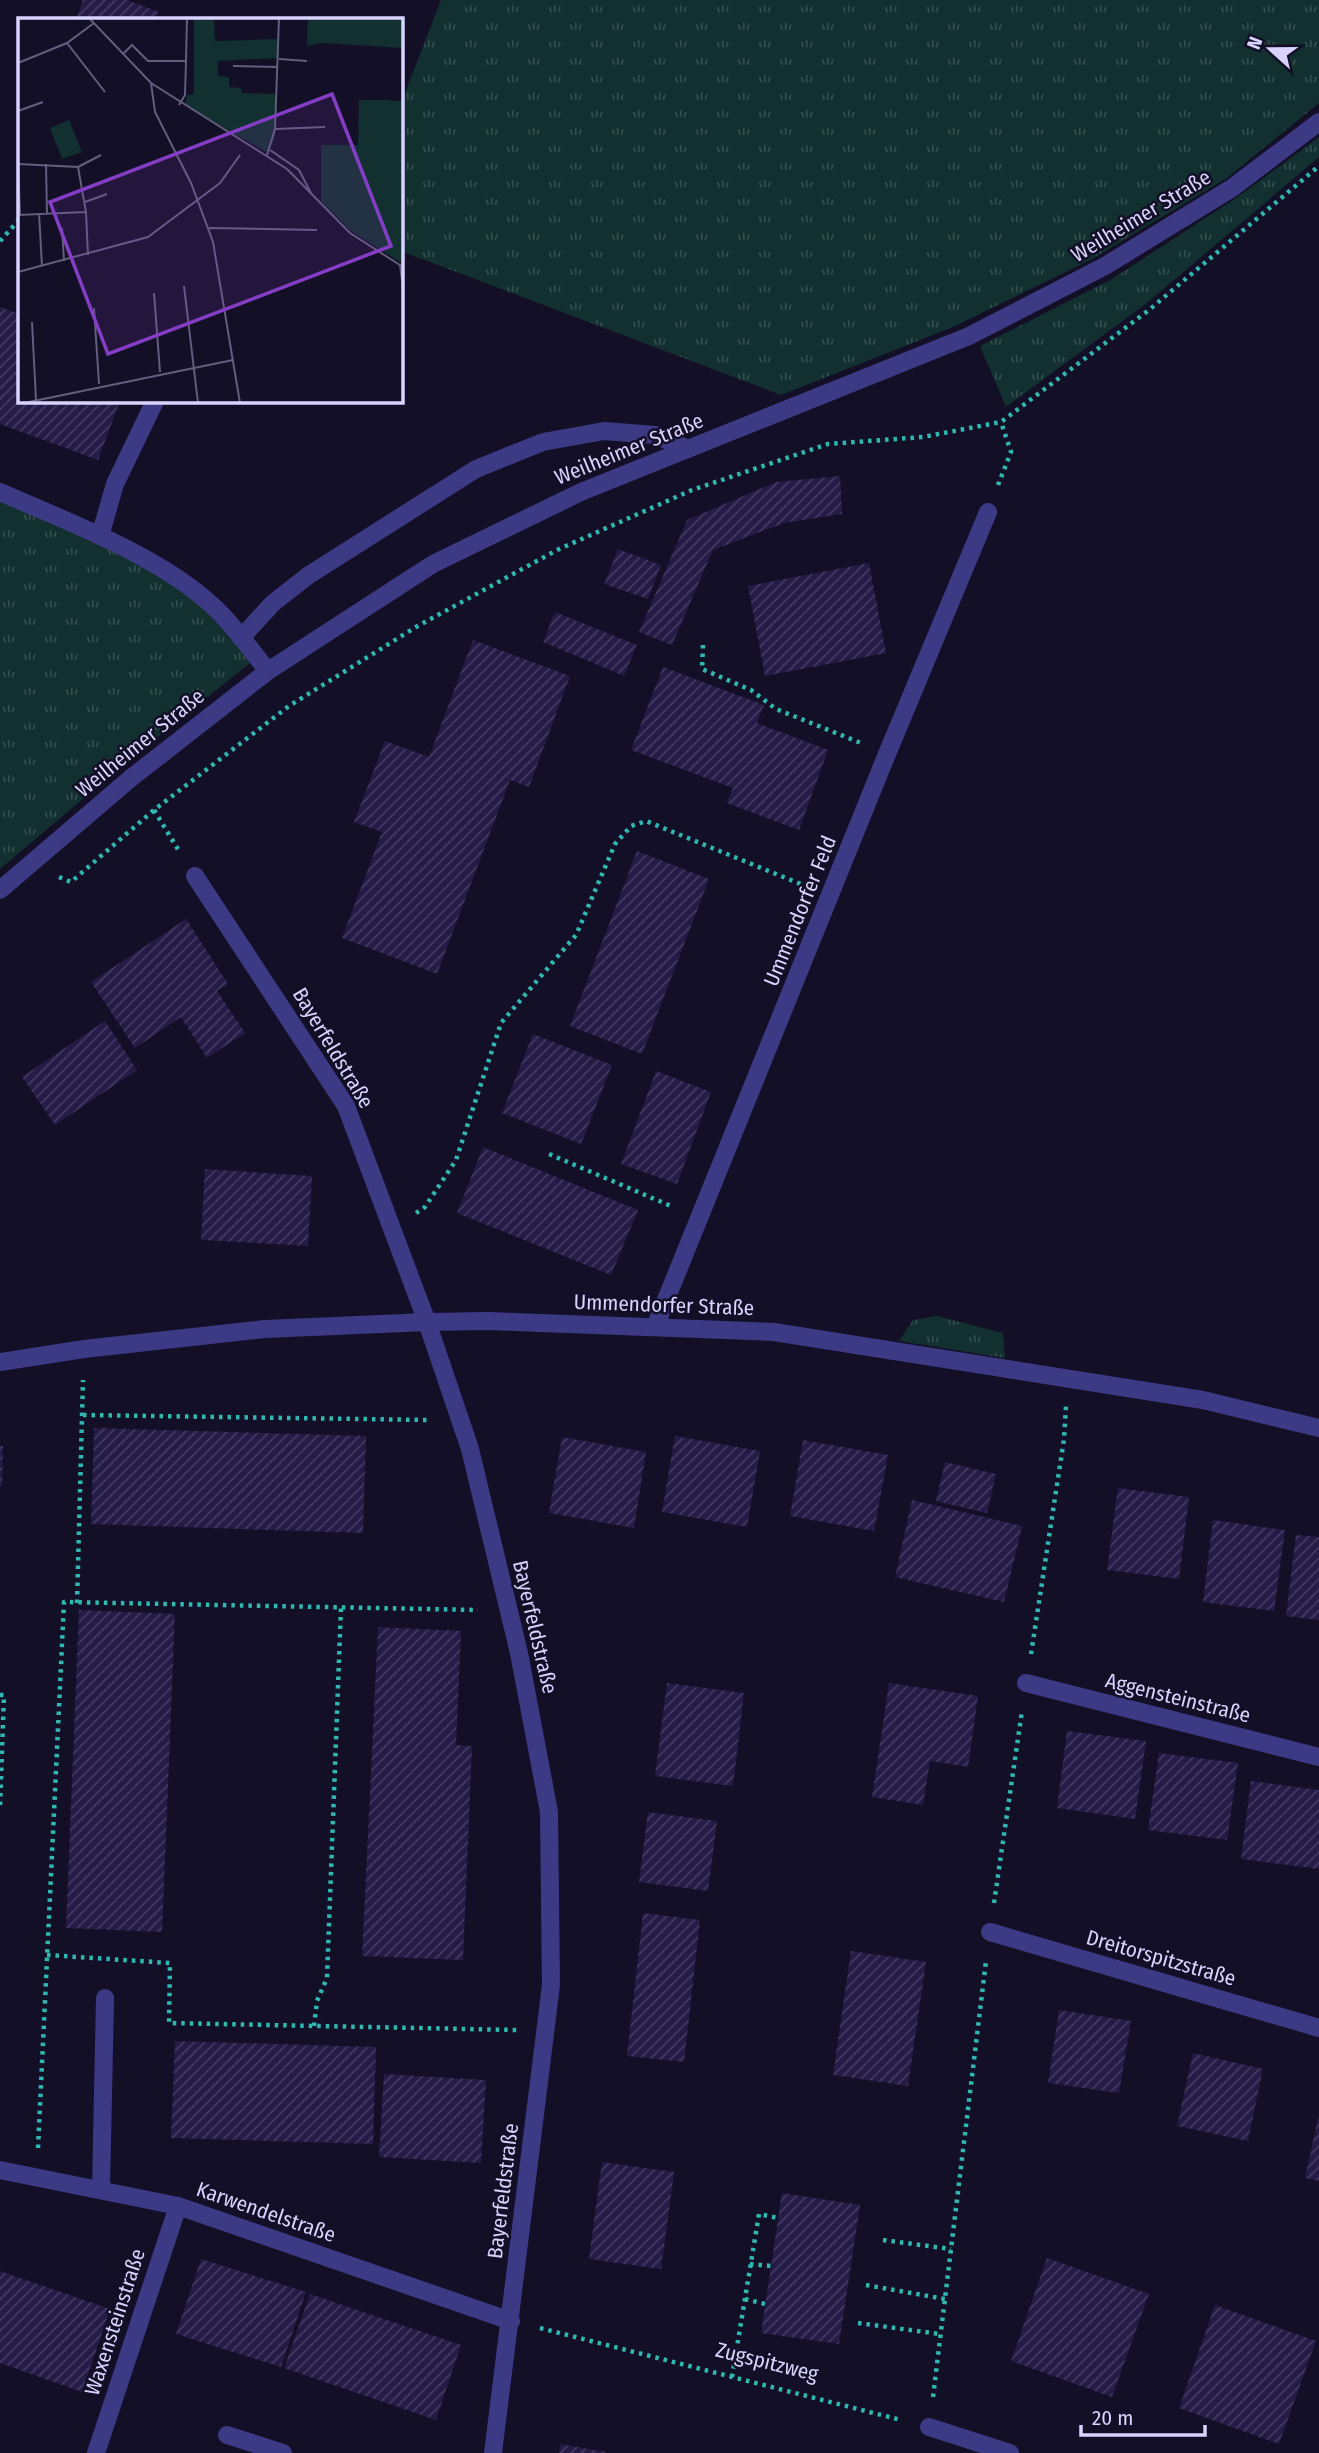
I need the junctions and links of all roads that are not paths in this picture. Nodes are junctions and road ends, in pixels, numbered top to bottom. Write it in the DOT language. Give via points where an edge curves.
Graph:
graph roads {
  1 [pos="1319,122"];
  2 [pos="155,402"];
  3 [pos="688,449"];
  4 [pos="0,492"];
  5 [pos="988,512"];
  6 [pos="100,536"];
  7 [pos="241,638"];
  8 [pos="268,671"];
  9 [pos="195,876"];
  10 [pos="0,890"];
  11 [pos="427,1322"];
  12 [pos="655,1327"];
  13 [pos="0,1362"];
  14 [pos="1319,1428"];
  15 [pos="1026,1684"];
  16 [pos="1319,1757"];
  17 [pos="990,1932"];
  18 [pos="105,1998"];
  19 [pos="1319,2028"];
  20 [pos="0,2169"];
  21 [pos="101,2190"];
  22 [pos="178,2206"];
  23 [pos="511,2321"];
  24 [pos="929,2427"];
  25 [pos="227,2435"];
  26 [pos="96,2453"];
  27 [pos="283,2453"];
  28 [pos="493,2453"];
  29 [pos="1010,2453"];
  1 -- 3 [label="street, Weilheimer Straße" via="1232,188 1093,272 969,336"];
  2 -- 6 [label="street" via="116,484"];
  3 -- 7 [label="street" via="655,435 604,431 543,442 476,469 309,575 273,603"];
  3 -- 8 [label="street, Weilheimer Straße" via="581,492 433,564"];
  4 -- 6 [label="street"];
  5 -- 12 [label="street, Ummendorfer Feld"];
  6 -- 7 [label="street" via="176,578 216,609"];
  7 -- 8 [label="street"];
  8 -- 10 [label="street, Weilheimer Straße"];
  9 -- 11 [label="street, Bayerfeldstraße" via="346,1106"];
  11 -- 12 [label="street, Ummendorfer Straße"];
  11 -- 13 [label="street, Ummendorfer Straße" via="265,1329"];
  11 -- 23 [label="street, Bayerfeldstraße" via="470,1449 519,1653 549,1812 551,1985"];
  12 -- 14 [label="street, Ummendorfer Straße" via="774,1332 1203,1401"];
  15 -- 16 [label="street, Aggensteinstraße"];
  17 -- 19 [label="street, Dreitorspitzstraße"];
  18 -- 21 [label="street"];
  20 -- 21 [label="street, Karwendelstraße"];
  21 -- 22 [label="street, Karwendelstraße"];
  22 -- 23 [label="street, Karwendelstraße"];
  22 -- 26 [label="street, Waxensteinstraße"];
  23 -- 28 [label="street, Bayerfeldstraße"];
  24 -- 29 [label="street"];
  25 -- 27 [label="street"];
}
